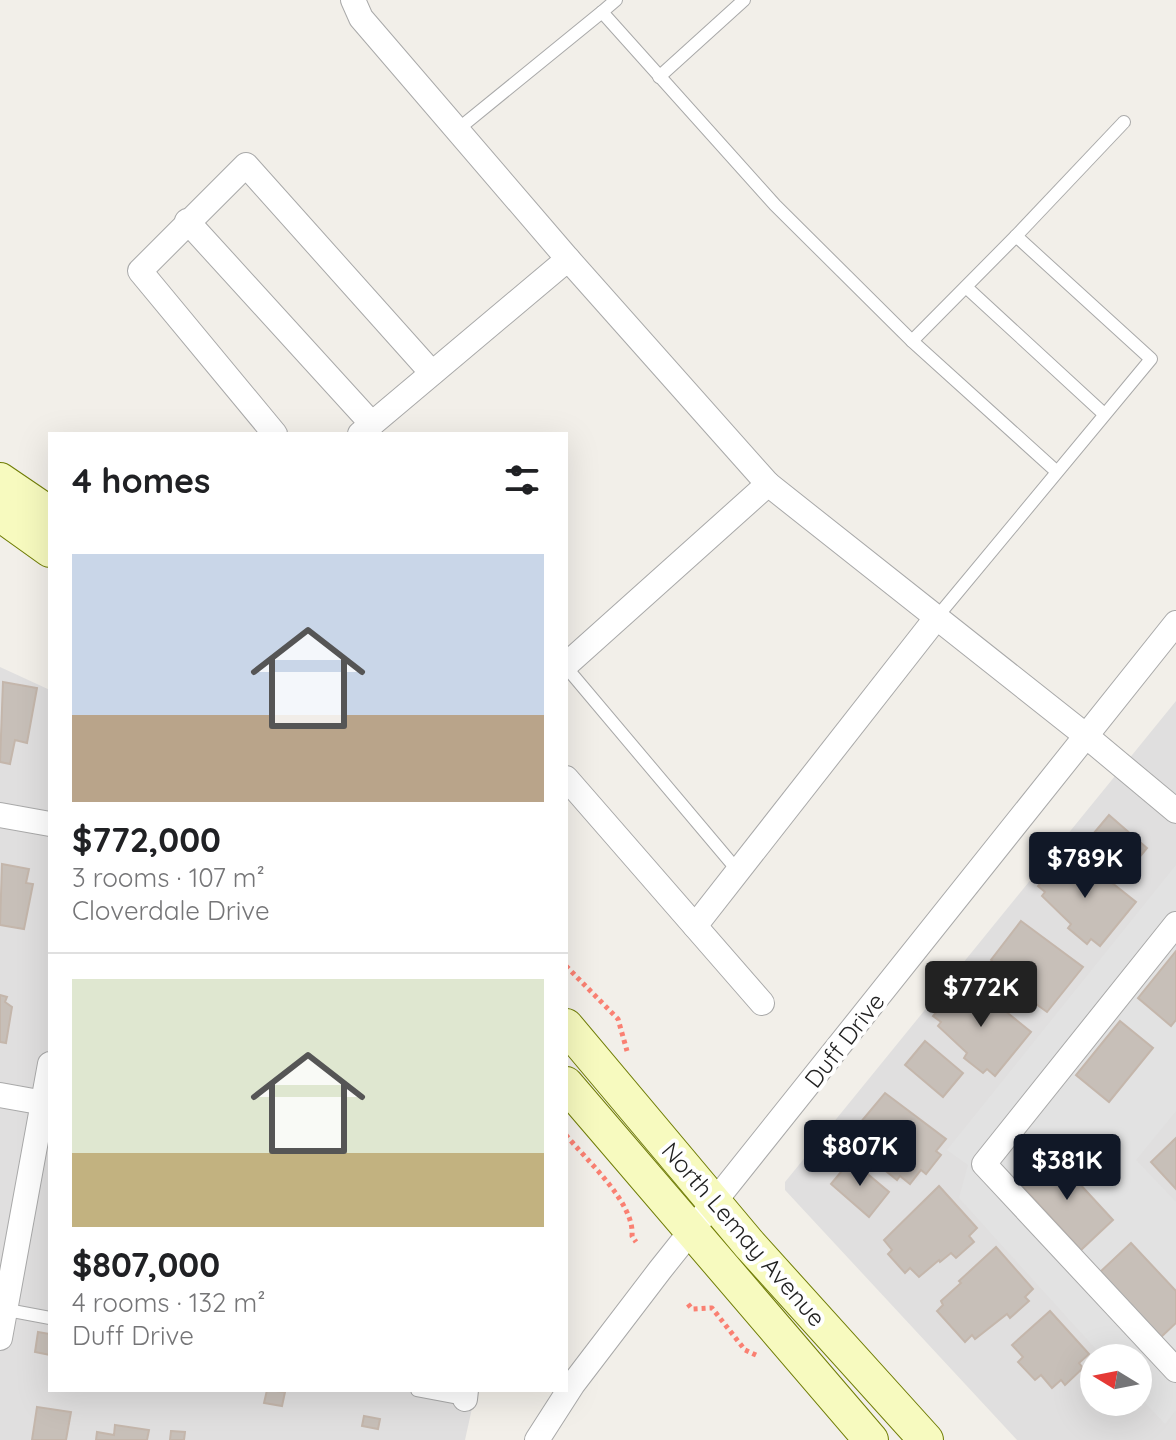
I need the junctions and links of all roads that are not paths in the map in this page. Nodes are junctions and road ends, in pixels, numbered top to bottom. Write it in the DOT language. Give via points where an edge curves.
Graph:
graph roads {
  1 [pos="353,0"];
  2 [pos="616,0"];
  3 [pos="744,0"];
  4 [pos="602,12"];
  5 [pos="659,77"];
  6 [pos="1124,122"];
  7 [pos="457,130"];
  8 [pos="187,221"];
  9 [pos="1016,236"];
  10 [pos="568,259"];
  11 [pos="966,287"];
  12 [pos="912,341"];
  13 [pos="432,373"];
  14 [pos="1104,414"];
  15 [pos="366,429"];
  16 [pos="273,432"];
  17 [pos="1057,472"];
  18 [pos="0,480"];
  19 [pos="768,484"];
  20 [pos="48,513"];
  21 [pos="0,514"];
  22 [pos="48,549"];
  23 [pos="937,617"];
  24 [pos="1176,623"];
  25 [pos="568,664"];
  26 [pos="568,668"];
  27 [pos="1085,735"];
  28 [pos="568,780"];
  29 [pos="1176,811"];
  30 [pos="0,815"];
  31 [pos="48,824"];
  32 [pos="738,871"];
  33 [pos="1176,924"];
  34 [pos="695,926"];
  35 [pos="762,1003"];
  36 [pos="568,1028"];
  37 [pos="568,1086"];
  38 [pos="0,1095"];
  39 [pos="46,1103"];
  40 [pos="716,1204"];
  41 [pos="693,1232"];
  42 [pos="3,1309"];
  43 [pos="48,1318"];
  44 [pos="0,1338"];
  45 [pos="1176,1370"];
  46 [pos="437,1392"];
  47 [pos="568,1392"];
  48 [pos="568,1392"];
  49 [pos="466,1395"];
  50 [pos="537,1440"];
  51 [pos="871,1440"];
  52 [pos="926,1440"];
  1 -- 7 [label="street" via="361,18"];
  2 -- 4 [label="lane"];
  3 -- 5 [label="lane"];
  4 -- 5 [label="lane"];
  4 -- 7 [label="lane"];
  5 -- 12 [label="lane" via="775,205"];
  6 -- 9 [label="lane"];
  7 -- 10 [label="street"];
  8 -- 13 [label="street" via="246,165"];
  8 -- 15 [label="street"];
  8 -- 16 [label="street" via="140,271"];
  9 -- 11 [label="lane"];
  9 -- 14 [label="lane" via="1151,359"];
  10 -- 13 [label="street"];
  10 -- 19 [label="street"];
  11 -- 12 [label="lane"];
  11 -- 14 [label="lane"];
  12 -- 17 [label="lane"];
  13 -- 15 [label="street"];
  14 -- 17 [label="lane"];
  17 -- 23 [label="lane"];
  18 -- 20 [label="main road"];
  19 -- 23 [label="street"];
  19 -- 25 [label="street"];
  21 -- 22 [label="main road"];
  23 -- 27 [label="street"];
  23 -- 32 [label="street"];
  24 -- 27 [label="street, Duff Drive"];
  26 -- 32 [label="lane"];
  27 -- 29 [label="street"];
  27 -- 40 [label="street, Duff Drive"];
  28 -- 34 [label="street"];
  30 -- 31 [label="street"];
  32 -- 34 [label="street"];
  33 -- 45 [label="street" via="984,1164"];
  34 -- 35 [label="street"];
  36 -- 40 [label="main road, North Lemay Avenue"];
  37 -- 41 [label="main road, North Lemay Avenue"];
  38 -- 39 [label="street"];
  39 -- 42 [label="street"];
  40 -- 41 [label="street, Duff Drive"];
  40 -- 52 [label="main road, North Lemay Avenue"];
  41 -- 48 [label="street, Duff Drive"];
  41 -- 51 [label="main road, North Lemay Avenue"];
  42 -- 43 [label="lane"];
  42 -- 44 [label="street"];
  46 -- 49 [label="lane"];
  47 -- 50 [label="street, Duff Drive"];
}
